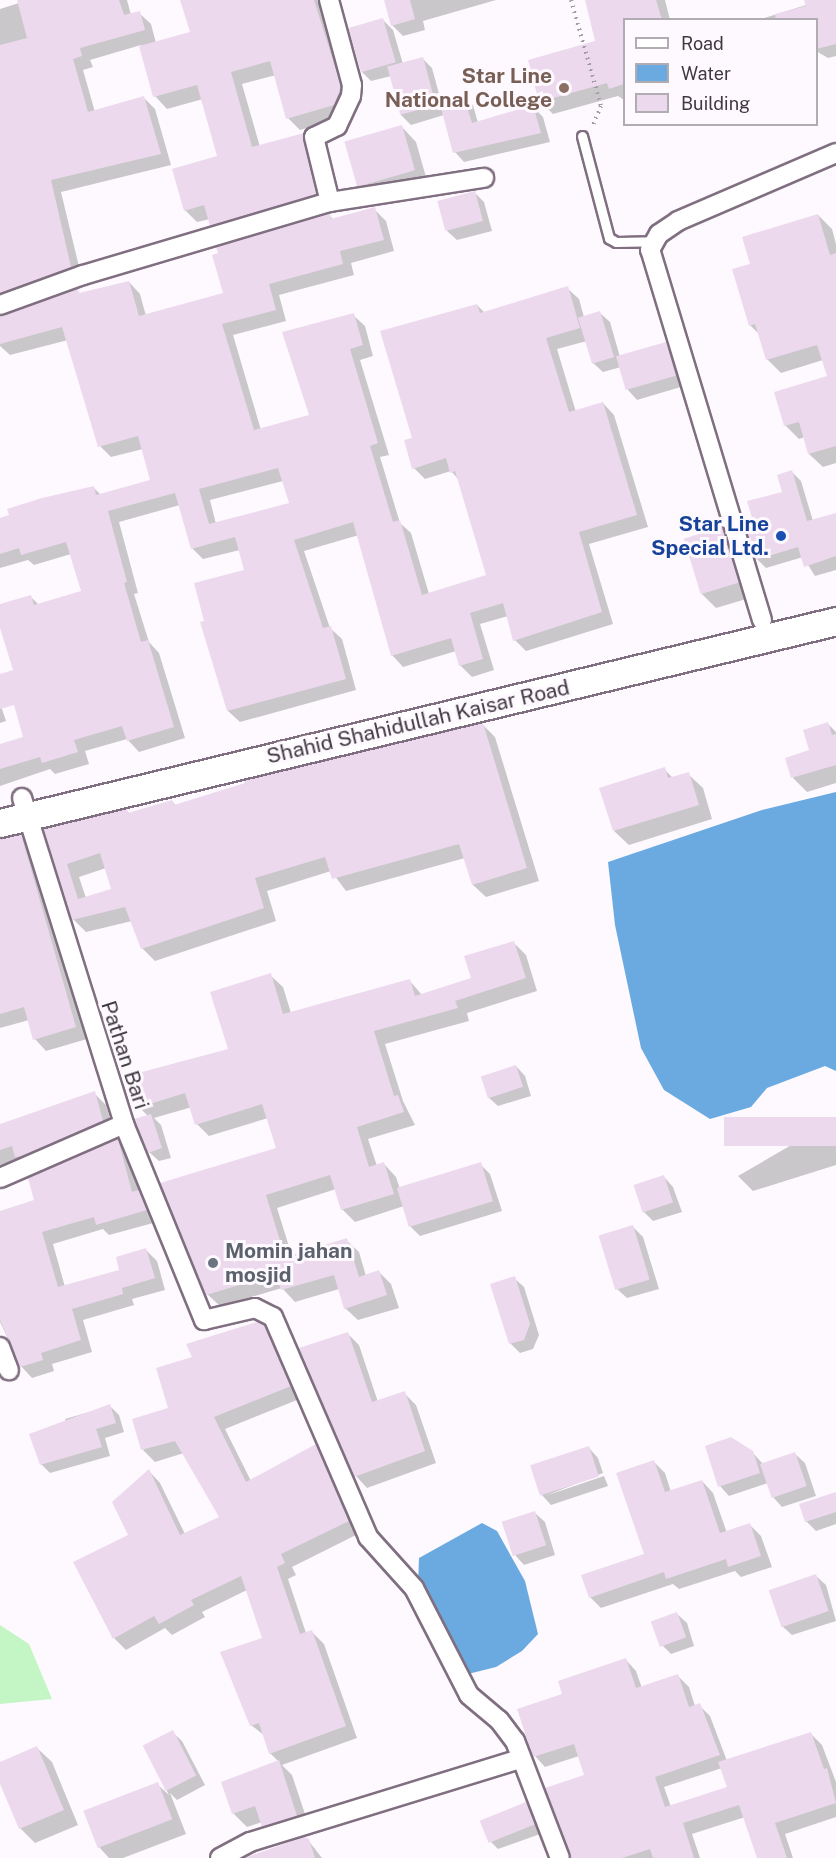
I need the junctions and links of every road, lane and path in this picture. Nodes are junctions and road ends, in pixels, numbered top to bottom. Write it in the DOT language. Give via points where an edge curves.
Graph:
graph roads {
  1 [pos="329,0"];
  2 [pos="571,0"];
  3 [pos="582,136"];
  4 [pos="836,153"];
  5 [pos="484,178"];
  6 [pos="330,202"];
  7 [pos="655,241"];
  8 [pos="0,305"];
  9 [pos="836,602"];
  10 [pos="762,620"];
  11 [pos="836,621"];
  12 [pos="16,806"];
  13 [pos="0,823"];
  14 [pos="124,1124"];
  15 [pos="0,1178"];
  16 [pos="0,1347"];
  17 [pos="9,1370"];
  18 [pos="520,1759"];
  19 [pos="220,1858"];
  20 [pos="560,1858"];
  1 -- 6 [label="street" via="352,84 351,96 337,126 314,137"];
  2 -- 3 [label="path" via="601,106 596,124"];
  3 -- 7 [label="lane" via="609,238 616,242"];
  4 -- 7 [label="street" via="678,221"];
  5 -- 6 [label="street"];
  6 -- 8 [label="street" via="83,274"];
  7 -- 10 [label="street" via="650,250"];
  9 -- 10 [label="main road, Shahid Shahidullah Kaisar Road"];
  10 -- 12 [label="main road, Shahid Shahidullah Kaisar Road"];
  11 -- 12 [label="main road, Shahid Shahidullah Kaisar Road"];
  12 -- 13 [label="main road, Shahid Shahidullah Kaisar Road"];
  12 -- 14 [label="street, Pathan Bari"];
  14 -- 15 [label="street"];
  14 -- 18 [label="street, Pathan Bari" via="204,1320 255,1308 273,1317 368,1537 414,1588 469,1695 499,1720 515,1741"];
  16 -- 17 [label="street"];
  18 -- 19 [label="street" via="250,1842"];
  18 -- 20 [label="street"];
}
